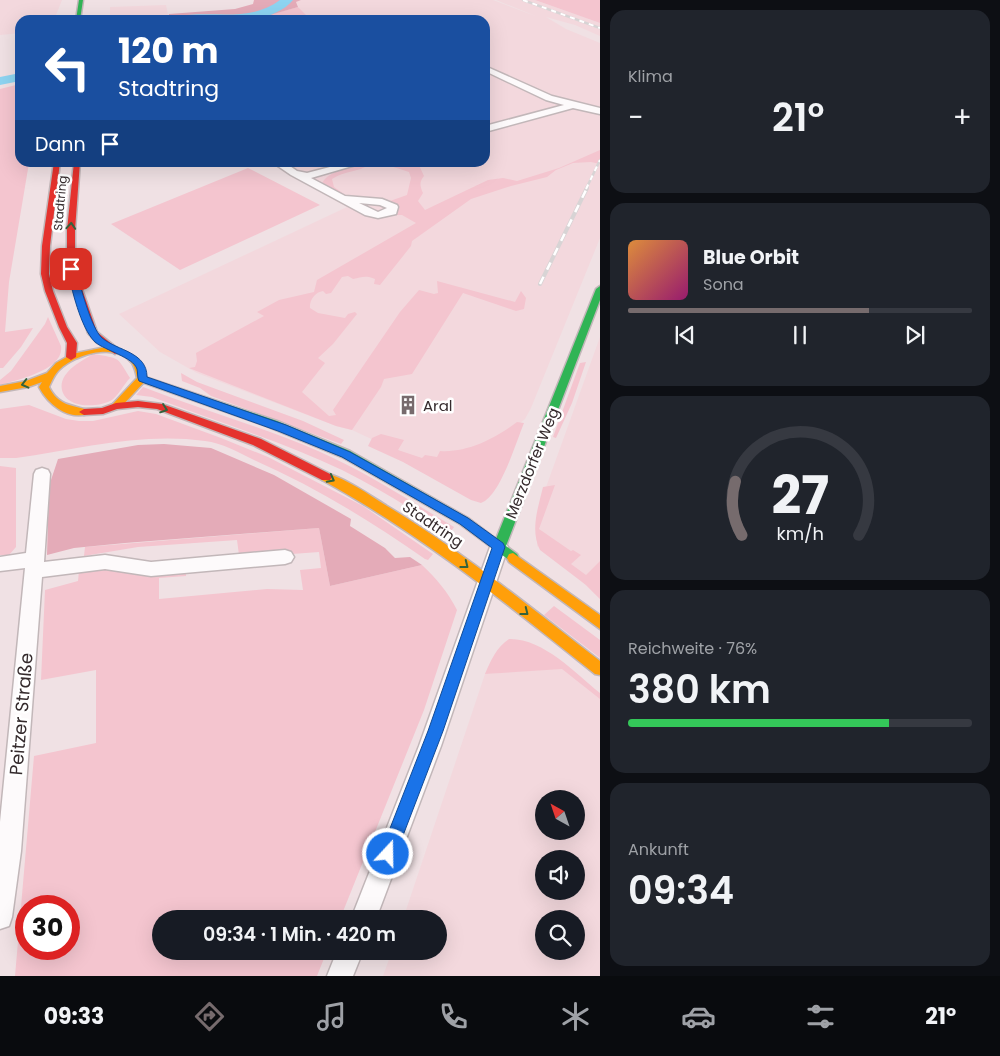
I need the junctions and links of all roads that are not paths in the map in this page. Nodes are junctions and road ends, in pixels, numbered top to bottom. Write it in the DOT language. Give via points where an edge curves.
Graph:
graph roads {
  1 [pos="82,0"];
  2 [pos="79,15"];
  3 [pos="490,70"];
  4 [pos="573,105"];
  5 [pos="600,111"];
  6 [pos="490,128"];
  7 [pos="57,167"];
  8 [pos="77,167"];
  9 [pos="284,167"];
  10 [pos="344,167"];
  11 [pos="294,173"];
  12 [pos="342,199"];
  13 [pos="600,289"];
  14 [pos="115,351"];
  15 [pos="71,357"];
  16 [pos="50,376"];
  17 [pos="142,378"];
  18 [pos="0,388"];
  19 [pos="116,406"];
  20 [pos="42,474"];
  21 [pos="499,547"];
  22 [pos="285,557"];
  23 [pos="0,564"];
  24 [pos="35,565"];
  25 [pos="487,582"];
  26 [pos="600,622"];
  27 [pos="600,670"];
  28 [pos="366,910"];
  29 [pos="0,917"];
  30 [pos="346,960"];
  31 [pos="340,976"];
  1 -- 2 [label="main road"];
  3 -- 4 [label="street" via="549,98"];
  4 -- 5 [label="street"];
  4 -- 6 [label="street"];
  7 -- 15 [label="main road, Stadtring" via="45,274 63,327 72,343"];
  14 -- 8 [label="main road, Stadtring, one-way" via="93,333 71,269"];
  9 -- 11 [label="street"];
  10 -- 11 [label="street" via="311,176"];
  11 -- 12 [label="street"];
  13 -- 21 [label="main road, Merzdorfer Weg"];
  14 -- 15 [label="main road, Stadtring" via="91,351"];
  14 -- 17 [label="main road, Stadtring" via="137,362"];
  15 -- 16 [label="main road, Stadtring"];
  16 -- 18 [label="main road, one-way" via="28,384"];
  16 -- 19 [label="main road, Stadtring" via="44,387 44,399 56,405 84,412"];
  17 -- 19 [label="main road"];
  17 -- 21 [label="main road, Stadtring" via="273,424 346,454 464,521"];
  19 -- 25 [label="main road, Stadtring, one-way" via="158,406 257,442 345,486 444,548"];
  20 -- 24 [label="street, Peitzer Straße"];
  21 -- 25 [label="street, Merzdorfer Weg"];
  21 -- 26 [label="main road, Stadtring"];
  22 -- 24 [label="street" via="151,569 106,562"];
  23 -- 24 [label="street"];
  24 -- 29 [label="street, Peitzer Straße"];
  25 -- 27 [label="main road, Stadtring, one-way"];
  25 -- 28 [label="street, Merzdorfer Weg" via="433,737"];
  30 -- 31 [label="street"];
}
